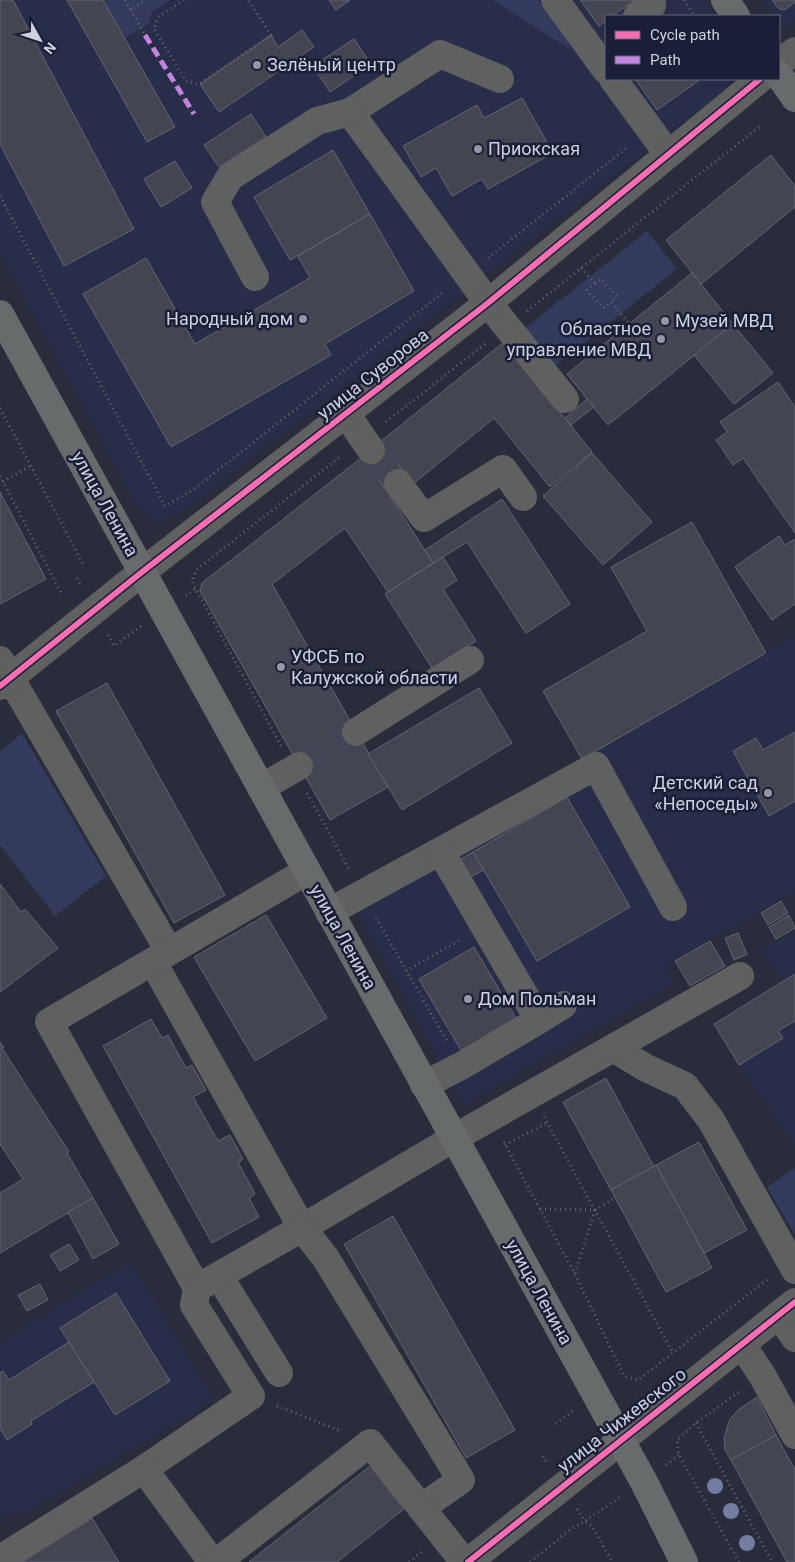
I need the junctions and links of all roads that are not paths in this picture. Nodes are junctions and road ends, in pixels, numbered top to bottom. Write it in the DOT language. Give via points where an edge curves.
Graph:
graph roads {
  1 [pos="555,0"];
  2 [pos="725,0"];
  3 [pos="735,15"];
  4 [pos="795,51"];
  5 [pos="601,53"];
  6 [pos="780,63"];
  7 [pos="780,77"];
  8 [pos="500,79"];
  9 [pos="614,80"];
  10 [pos="759,80"];
  11 [pos="795,98"];
  12 [pos="350,112"];
  13 [pos="668,154"];
  14 [pos="255,277"];
  15 [pos="488,303"];
  16 [pos="0,314"];
  17 [pos="565,399"];
  18 [pos="346,414"];
  19 [pos="368,444"];
  20 [pos="398,483"];
  21 [pos="523,497"];
  22 [pos="142,572"];
  23 [pos="470,660"];
  24 [pos="3,674"];
  25 [pos="356,732"];
  26 [pos="299,766"];
  27 [pos="261,788"];
  28 [pos="441,852"];
  29 [pos="307,871"];
  30 [pos="674,907"];
  31 [pos="330,912"];
  32 [pos="161,956"];
  33 [pos="740,976"];
  34 [pos="562,1005"];
  35 [pos="539,1020"];
  36 [pos="613,1048"];
  37 [pos="424,1085"];
  38 [pos="454,1138"];
  39 [pos="302,1228"];
  40 [pos="795,1270"];
  41 [pos="208,1282"];
  42 [pos="787,1309"];
  43 [pos="795,1338"];
  44 [pos="742,1345"];
  45 [pos="280,1373"];
  46 [pos="795,1435"];
  47 [pos="620,1441"];
  48 [pos="144,1469"];
  49 [pos="422,1508"];
  50 [pos="0,1559"];
  51 [pos="212,1562"];
  52 [pos="217,1562"];
  53 [pos="464,1562"];
  54 [pos="468,1562"];
  55 [pos="684,1562"];
  1 -- 5 [label="street"];
  2 -- 3 [label="main road"];
  4 -- 6 [label="street"];
  7 -- 11 [label="main road"];
  8 -- 12 [label="street" via="440,54"];
  9 -- 13 [label="street"];
  10 -- 13 [label="street, улица Суворова"];
  12 -- 14 [label="street" via="317,121 230,177 214,202"];
  12 -- 15 [label="street"];
  13 -- 15 [label="street, улица Суворова"];
  15 -- 17 [label="street"];
  15 -- 18 [label="street, улица Суворова"];
  16 -- 22 [label="main road, улица Ленина"];
  18 -- 19 [label="street"];
  18 -- 22 [label="street, улица Суворова"];
  20 -- 21 [label="street" via="424,518 503,468"];
  22 -- 24 [label="street, улица Суворова"];
  22 -- 27 [label="main road, улица Ленина"];
  23 -- 25 [label="street"];
  24 -- 32 [label="street"];
  26 -- 27 [label="street"];
  27 -- 29 [label="main road, улица Ленина"];
  28 -- 30 [label="street" via="596,766"];
  28 -- 31 [label="street"];
  28 -- 35 [label="street"];
  29 -- 31 [label="main road, улица Ленина"];
  29 -- 32 [label="street"];
  31 -- 37 [label="main road, улица Ленина"];
  32 -- 39 [label="street"];
  32 -- 41 [label="street" via="49,1022"];
  33 -- 36 [label="street"];
  34 -- 35 [label="street"];
  35 -- 37 [label="street"];
  36 -- 38 [label="street"];
  36 -- 40 [label="street" via="685,1086 711,1120"];
  37 -- 38 [label="main road, улица Ленина"];
  38 -- 39 [label="street"];
  38 -- 47 [label="main road, улица Ленина"];
  39 -- 41 [label="street"];
  39 -- 49 [label="street" via="325,1257 460,1480"];
  41 -- 45 [label="street"];
  41 -- 48 [label="street" via="194,1305 251,1396"];
  42 -- 43 [label="street"];
  42 -- 44 [label="street, улица Чижевского"];
  44 -- 46 [label="street"];
  44 -- 47 [label="street, улица Чижевского"];
  47 -- 54 [label="street, улица Чижевского"];
  47 -- 55 [label="main road, улица Ленина"];
  48 -- 50 [label="street"];
  48 -- 51 [label="street"];
  49 -- 52 [label="street" via="370,1442"];
  49 -- 53 [label="street"];
}
